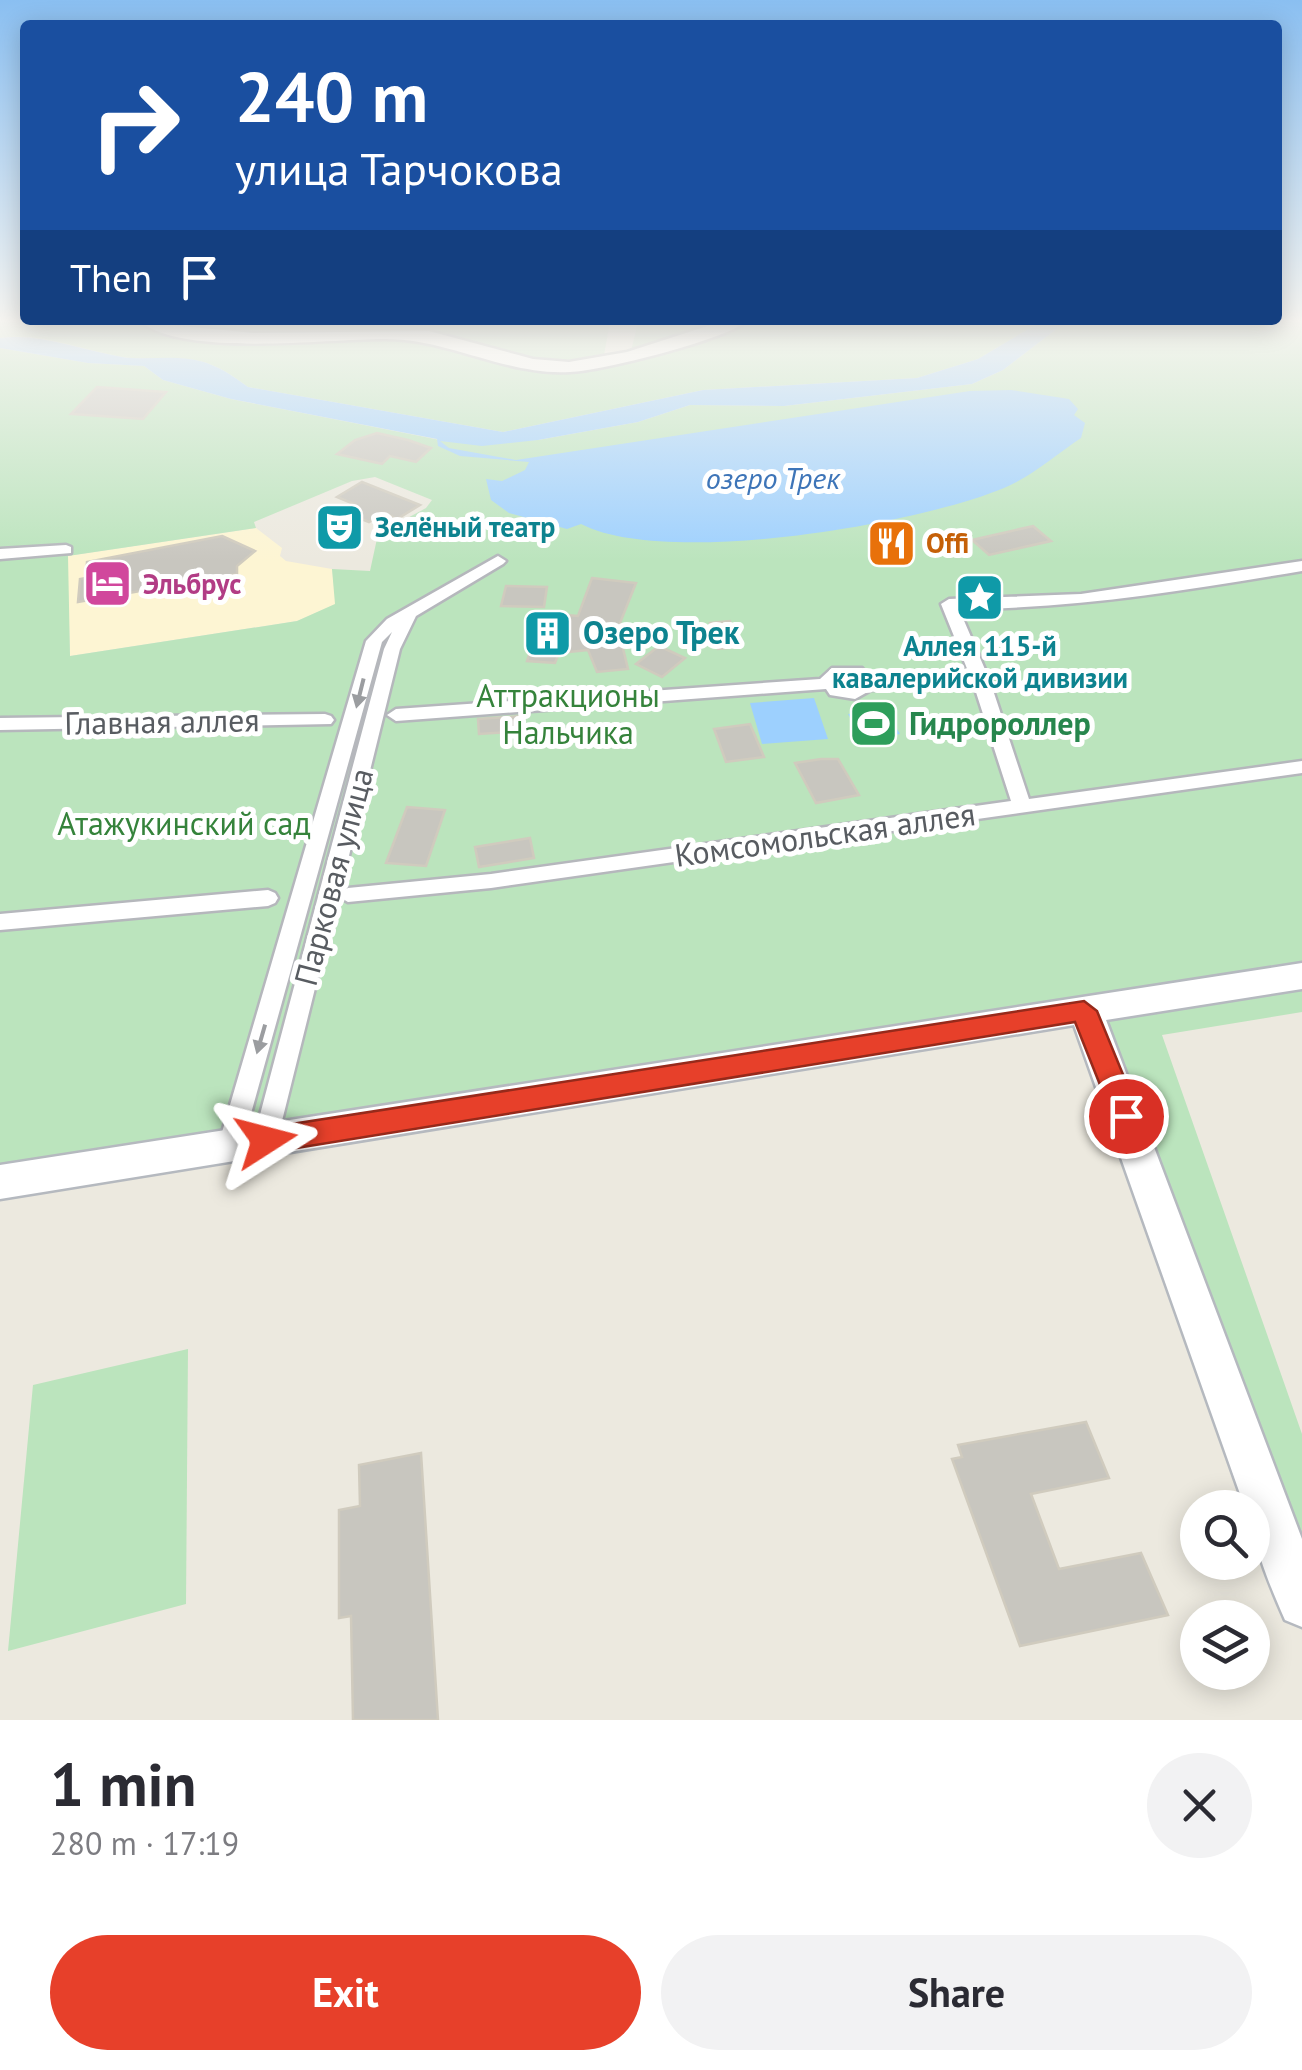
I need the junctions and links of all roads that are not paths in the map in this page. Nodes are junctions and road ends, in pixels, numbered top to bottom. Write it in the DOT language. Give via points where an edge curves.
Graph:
graph roads {
  1 [pos="66,550"];
  2 [pos="0,554"];
  3 [pos="498,561"];
  4 [pos="1302,566"];
  5 [pos="408,616"];
  6 [pos="981,682"];
  7 [pos="396,715"];
  8 [pos="325,720"];
  9 [pos="0,724"];
  10 [pos="1302,767"];
  11 [pos="1023,808"];
  12 [pos="348,895"];
  13 [pos="268,898"];
  14 [pos="0,922"];
  15 [pos="1302,976"];
  16 [pos="1084,1011"];
  17 [pos="266,1140"];
  18 [pos="230,1146"];
  19 [pos="0,1182"];
  20 [pos="1302,1603"];
  1 -- 2 [label="street"];
  3 -- 5 [label="street, Парковая улица"];
  4 -- 6 [label="street" via="1194,584 948,604"];
  5 -- 17 [label="street, Парковая улица" via="392,649"];
  5 -- 18 [label="street, Парковая улица, one-way" via="374,641"];
  6 -- 7 [label="street" via="867,686 848,694 828,684"];
  6 -- 11 [label="street"];
  8 -- 9 [label="street, Главная аллея"];
  10 -- 11 [label="street, Комсомольская аллея"];
  11 -- 12 [label="street, Комсомольская аллея"];
  13 -- 14 [label="street"];
  15 -- 16 [label="street"];
  16 -- 17 [label="street"];
  16 -- 20 [label="street"];
  17 -- 18 [label="street"];
  18 -- 19 [label="street"];
}
